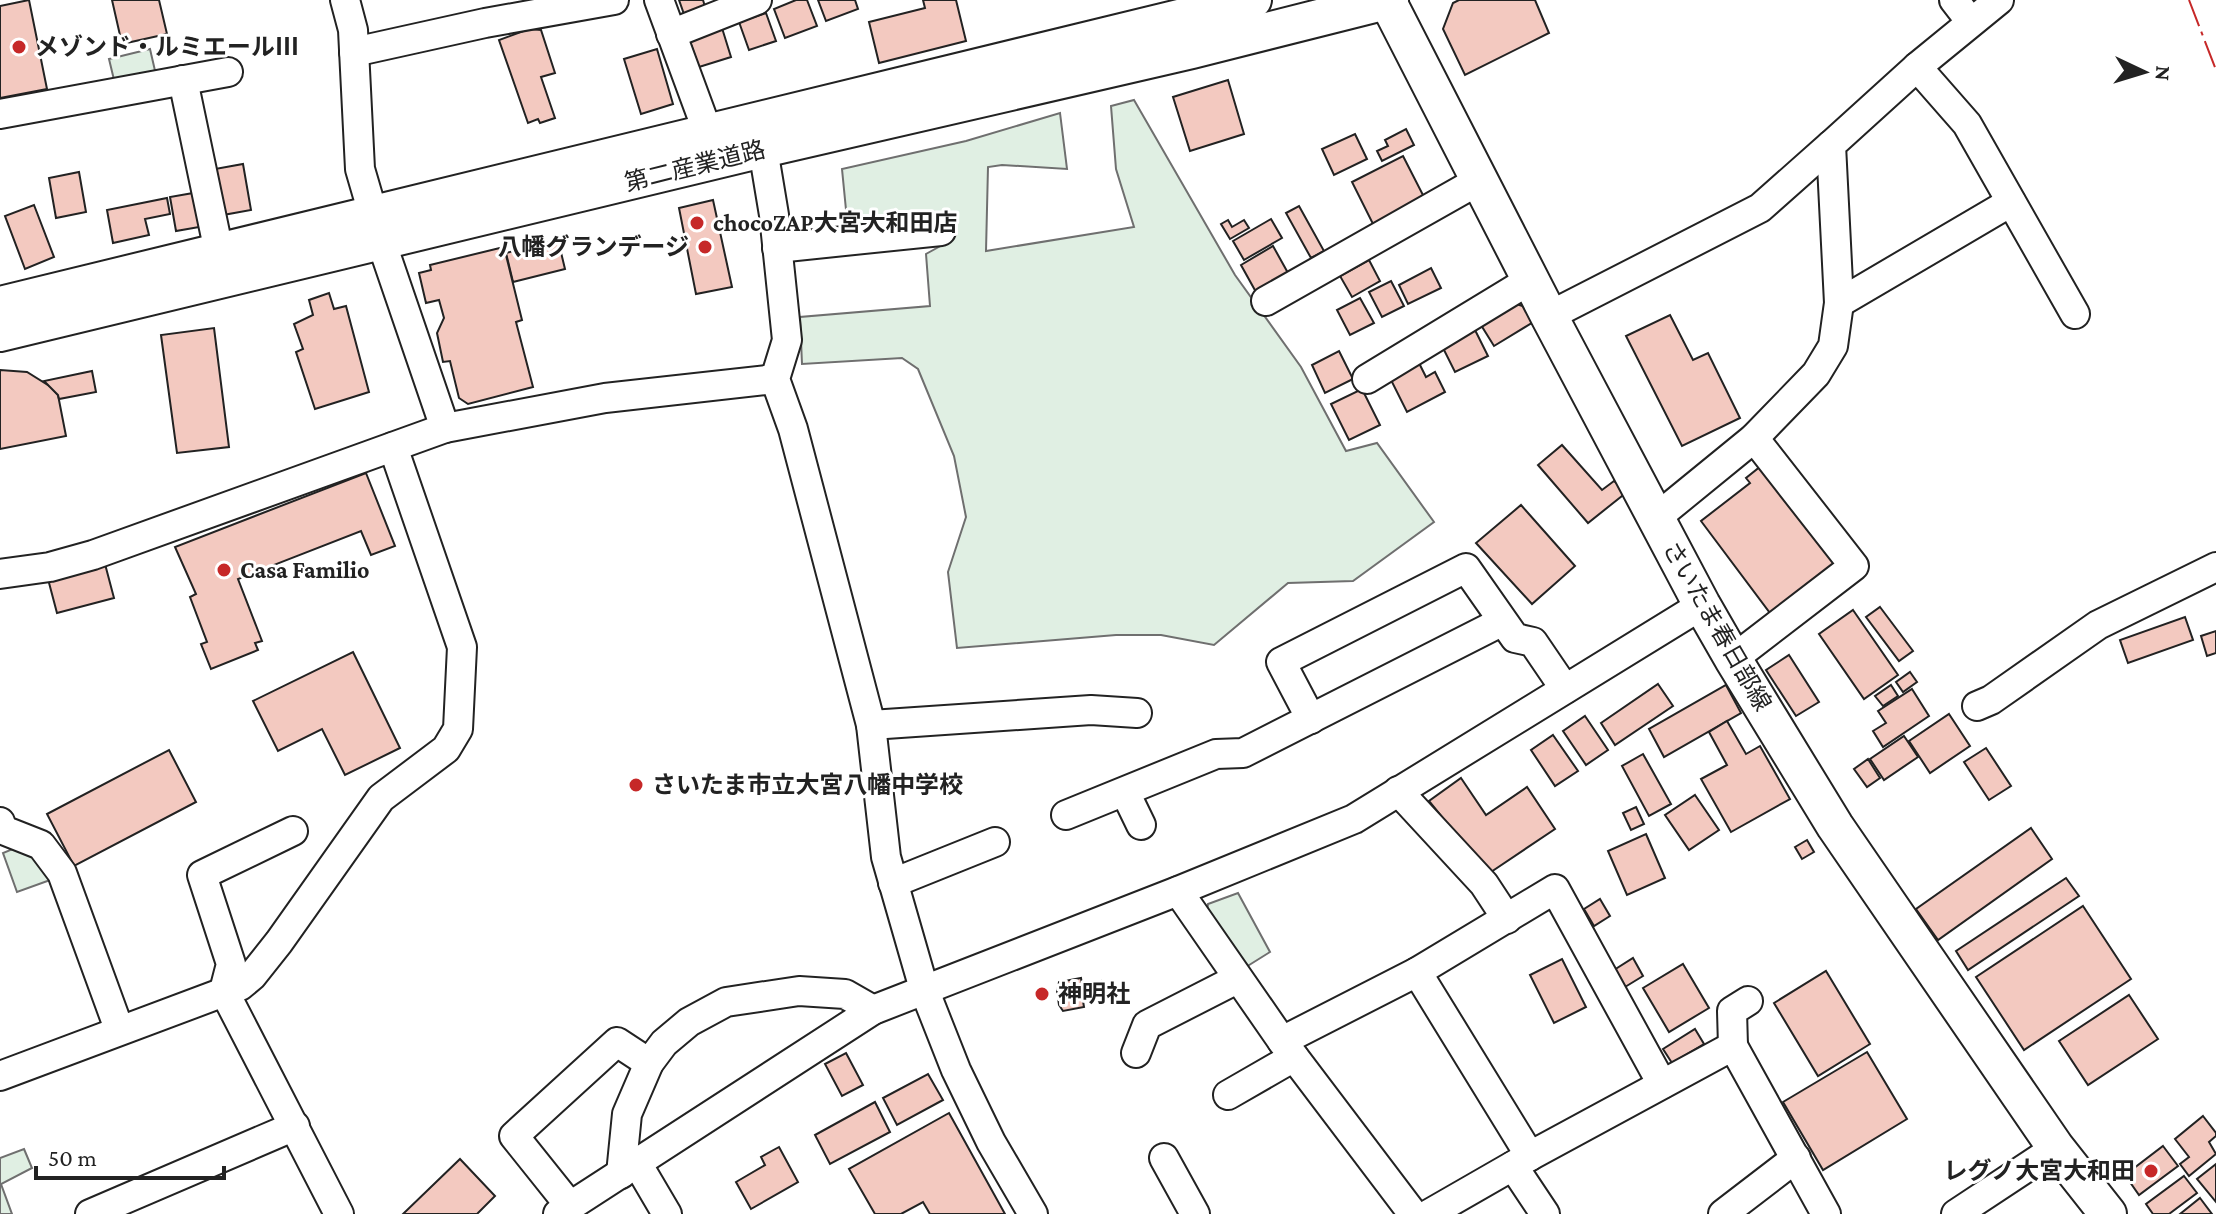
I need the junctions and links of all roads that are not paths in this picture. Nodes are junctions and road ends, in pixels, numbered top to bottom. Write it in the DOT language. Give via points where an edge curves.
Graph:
graph roads {
  1 [pos="345,0"];
  2 [pos="614,0"];
  3 [pos="659,0"];
  4 [pos="1253,0"];
  5 [pos="1388,0"];
  6 [pos="1999,0"];
  7 [pos="752,1"];
  8 [pos="1179,9"];
  9 [pos="1962,11"];
  10 [pos="671,34"];
  11 [pos="354,52"];
  12 [pos="1917,67"];
  13 [pos="228,72"];
  14 [pos="183,80"];
  15 [pos="0,114"];
  16 [pos="1831,145"];
  17 [pos="713,147"];
  18 [pos="763,149"];
  19 [pos="1478,181"];
  20 [pos="2011,202"];
  21 [pos="377,228"];
  22 [pos="941,231"];
  23 [pos="777,248"];
  24 [pos="222,266"];
  25 [pos="1530,280"];
  26 [pos="1266,301"];
  27 [pos="1839,303"];
  28 [pos="0,305"];
  29 [pos="2075,314"];
  30 [pos="1549,316"];
  31 [pos="0,333"];
  32 [pos="775,379"];
  33 [pos="1367,379"];
  34 [pos="445,428"];
  35 [pos="1754,438"];
  36 [pos="393,447"];
  37 [pos="1656,518"];
  38 [pos="2216,567"];
  39 [pos="0,574"];
  40 [pos="1702,605"];
  41 [pos="1501,622"];
  42 [pos="1733,659"];
  43 [pos="1565,689"];
  44 [pos="1977,706"];
  45 [pos="1137,713"];
  46 [pos="1311,719"];
  47 [pos="871,725"];
  48 [pos="1398,791"];
  49 [pos="1125,792"];
  50 [pos="1066,815"];
  51 [pos="0,822"];
  52 [pos="1141,825"];
  53 [pos="293,831"];
  54 [pos="995,842"];
  55 [pos="893,883"];
  56 [pos="1178,891"];
  57 [pos="1507,919"];
  58 [pos="1417,972"];
  59 [pos="1237,979"];
  60 [pos="924,989"];
  61 [pos="224,991"];
  62 [pos="1748,1001"];
  63 [pos="873,1010"];
  64 [pos="119,1029"];
  65 [pos="1733,1046"];
  66 [pos="1288,1049"];
  67 [pos="1136,1053"];
  68 [pos="649,1063"];
  69 [pos="0,1076"];
  70 [pos="1662,1084"];
  71 [pos="1228,1095"];
  72 [pos="295,1126"];
  73 [pos="2056,1148"];
  74 [pos="1164,1158"];
  75 [pos="1796,1158"];
  76 [pos="1521,1161"];
  77 [pos="629,1169"];
  78 [pos="331,1212"];
  79 [pos="563,1212"];
  80 [pos="90,1214"];
  81 [pos="667,1214"];
  82 [pos="1033,1214"];
  83 [pos="1195,1214"];
  84 [pos="1413,1214"];
  85 [pos="1429,1214"];
  86 [pos="1545,1214"];
  87 [pos="1723,1214"];
  88 [pos="1826,1214"];
  89 [pos="1956,1214"];
  90 [pos="2108,1214"];
  1 -- 11 [label="street"];
  2 -- 11 [label="street"];
  3 -- 10 [label="street"];
  4 -- 8 [label="main road, 第二産業道路"];
  5 -- 18 [label="main road, 第二産業道路"];
  5 -- 19 [label="main road, さいたま春日部線"];
  6 -- 9 [label="street"];
  7 -- 10 [label="street"];
  8 -- 17 [label="main road, 第二産業道路"];
  9 -- 12 [label="street"];
  10 -- 17 [label="street"];
  11 -- 21 [label="street" via="360,169"];
  12 -- 16 [label="street"];
  12 -- 20 [label="street" via="1967,124"];
  13 -- 14 [label="street"];
  14 -- 15 [label="street"];
  14 -- 24 [label="street"];
  16 -- 27 [label="street"];
  16 -- 30 [label="street" via="1760,208"];
  17 -- 18 [label="main road, 第二産業道路"];
  17 -- 21 [label="main road, 第二産業道路"];
  18 -- 23 [label="street"];
  19 -- 25 [label="main road, さいたま春日部線"];
  19 -- 26 [label="street"];
  20 -- 27 [label="street"];
  20 -- 29 [label="street"];
  21 -- 24 [label="main road, 第二産業道路"];
  21 -- 34 [label="street"];
  22 -- 23 [label="street"];
  23 -- 32 [label="street" via="787,340"];
  24 -- 28 [label="main road, 第二産業道路"];
  24 -- 31 [label="main road, 第二産業道路"];
  25 -- 30 [label="main road, さいたま春日部線"];
  25 -- 33 [label="street"];
  27 -- 35 [label="street" via="1833,346 1816,374"];
  30 -- 37 [label="main road, さいたま春日部線"];
  32 -- 34 [label="street" via="605,398"];
  32 -- 47 [label="street"];
  34 -- 36 [label="street"];
  35 -- 37 [label="street"];
  35 -- 42 [label="street" via="1854,566"];
  36 -- 39 [label="street" via="93,555"];
  36 -- 61 [label="street" via="462,647 458,729 446,749 381,798 252,976"];
  37 -- 40 [label="main road, さいたま春日部線"];
  38 -- 44 [label="street" via="2098,625"];
  40 -- 42 [label="main road, さいたま春日部線"];
  40 -- 43 [label="street"];
  41 -- 43 [label="street" via="1515,638 1533,642"];
  41 -- 46 [label="street"];
  41 -- 46 [label="street" via="1466,568 1281,662"];
  42 -- 73 [label="main road, さいたま春日部線" via="1835,826"];
  43 -- 48 [label="street"];
  45 -- 47 [label="street" via="1091,710"];
  46 -- 49 [label="street" via="1243,753 1216,754"];
  47 -- 55 [label="street"];
  48 -- 56 [label="street" via="1354,819"];
  48 -- 57 [label="street" via="1484,884"];
  49 -- 50 [label="street"];
  49 -- 52 [label="street"];
  51 -- 64 [label="street" via="3,830 41,845 62,873"];
  53 -- 61 [label="street" via="202,875 231,964"];
  54 -- 55 [label="street"];
  55 -- 60 [label="street"];
  56 -- 59 [label="street"];
  56 -- 60 [label="street"];
  57 -- 58 [label="street"];
  57 -- 70 [label="street" via="1555,889"];
  58 -- 66 [label="street"];
  58 -- 76 [label="street"];
  59 -- 66 [label="street"];
  59 -- 67 [label="street" via="1147,1025"];
  60 -- 63 [label="street"];
  60 -- 82 [label="street" via="956,1070"];
  61 -- 64 [label="street"];
  61 -- 72 [label="street"];
  62 -- 65 [label="street" via="1732,1011"];
  63 -- 68 [label="street" via="845,994 799,991 726,1002 689,1022"];
  63 -- 77 [label="street"];
  64 -- 69 [label="street"];
  65 -- 70 [label="street"];
  65 -- 75 [label="street"];
  66 -- 71 [label="street"];
  66 -- 84 [label="street"];
  68 -- 77 [label="street" via="627,1114"];
  68 -- 79 [label="street" via="617,1042 514,1136"];
  70 -- 76 [label="street"];
  72 -- 78 [label="street"];
  72 -- 80 [label="street"];
  73 -- 89 [label="street"];
  73 -- 90 [label="main road, さいたま春日部線"];
  74 -- 83 [label="street"];
  75 -- 87 [label="street"];
  75 -- 88 [label="street"];
  76 -- 85 [label="street"];
  76 -- 86 [label="street"];
  77 -- 79 [label="street"];
  77 -- 81 [label="street"];
}
